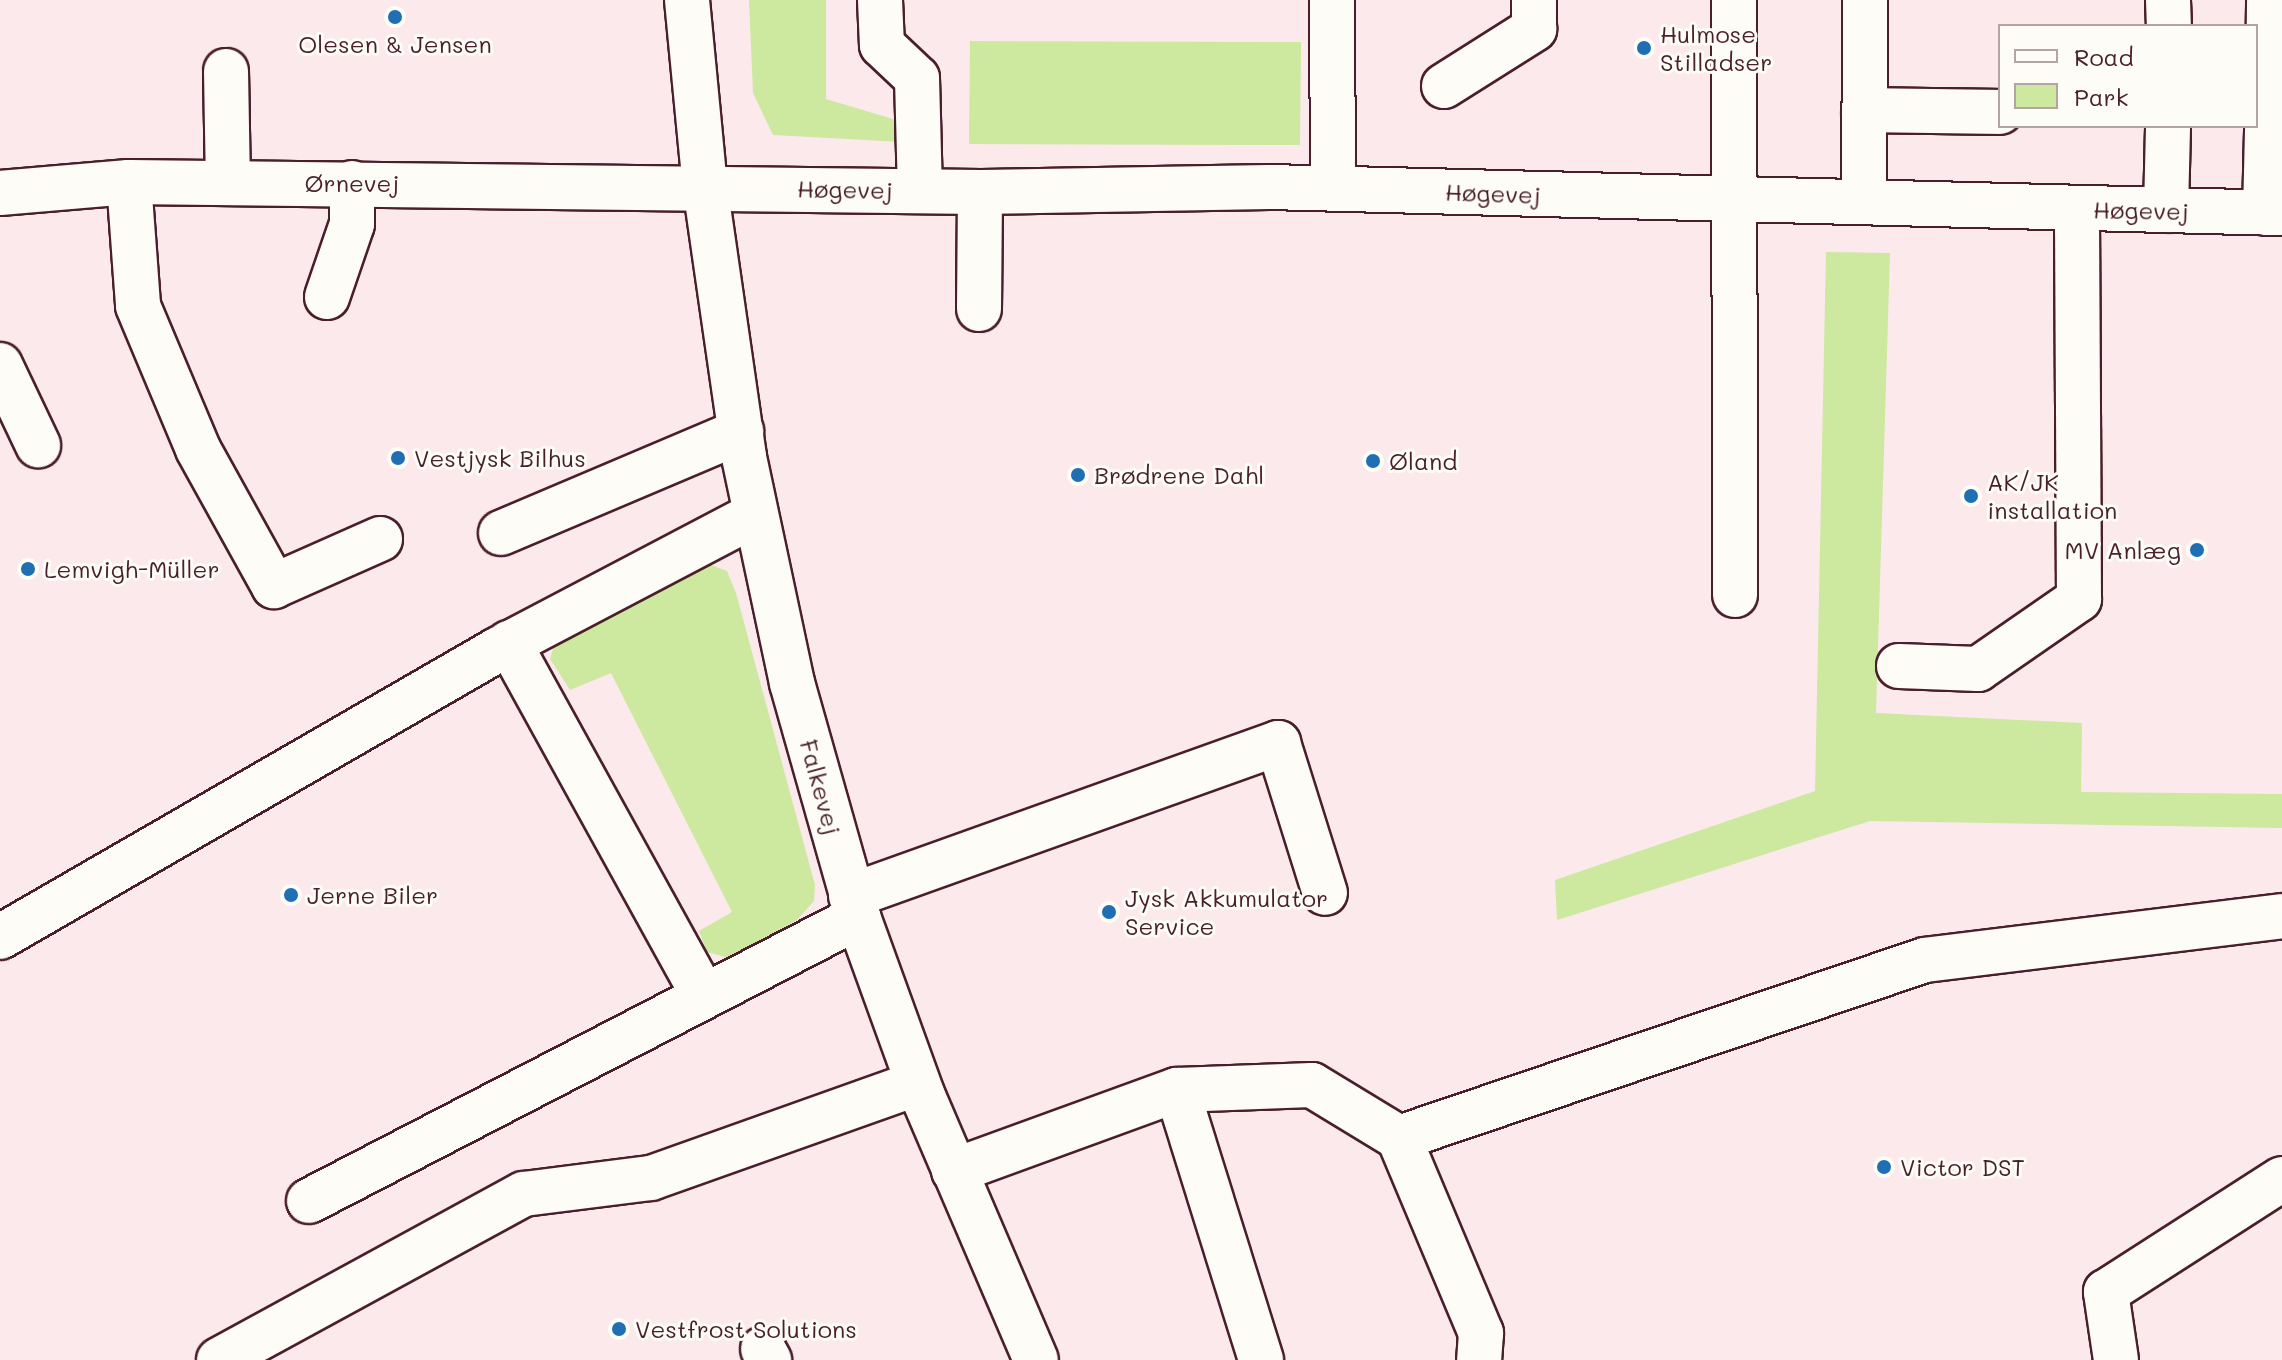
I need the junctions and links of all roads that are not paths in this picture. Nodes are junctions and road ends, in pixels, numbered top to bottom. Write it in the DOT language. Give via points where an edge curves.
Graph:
graph roads {
  1 [pos="687,0"];
  2 [pos="880,0"];
  3 [pos="1332,0"];
  4 [pos="1534,0"];
  5 [pos="1734,0"];
  6 [pos="1865,0"];
  7 [pos="2168,0"];
  8 [pos="2269,0"];
  9 [pos="2169,24"];
  10 [pos="226,71"];
  11 [pos="1444,86"];
  12 [pos="2275,87"];
  13 [pos="1864,110"];
  14 [pos="1998,112"];
  15 [pos="2168,128"];
  16 [pos="129,182"];
  17 [pos="228,182"];
  18 [pos="352,183"];
  19 [pos="705,186"];
  20 [pos="1333,188"];
  21 [pos="920,190"];
  22 [pos="980,192"];
  23 [pos="0,193"];
  24 [pos="1736,199"];
  25 [pos="1864,202"];
  26 [pos="2077,208"];
  27 [pos="2166,210"];
  28 [pos="2273,213"];
  29 [pos="327,297"];
  30 [pos="979,309"];
  31 [pos="0,365"];
  32 [pos="741,431"];
  33 [pos="38,445"];
  34 [pos="754,515"];
  35 [pos="501,533"];
  36 [pos="380,539"];
  37 [pos="1735,595"];
  38 [pos="509,643"];
  39 [pos="1899,666"];
  40 [pos="1325,893"];
  41 [pos="854,906"];
  42 [pos="2282,916"];
  43 [pos="0,937"];
  44 [pos="704,996"];
  45 [pos="918,1083"];
  46 [pos="1177,1090"];
  47 [pos="1399,1138"];
  48 [pos="954,1171"];
  49 [pos="2282,1179"];
  50 [pos="309,1201"];
  51 [pos="219,1360"];
  52 [pos="1036,1360"];
  53 [pos="1261,1360"];
  54 [pos="1479,1360"];
  55 [pos="2116,1360"];
  1 -- 19 [label="street, Falkevej"];
  2 -- 21 [label="street" via="882,45 917,78"];
  3 -- 20 [label="street"];
  4 -- 11 [label="street" via="1534,29"];
  5 -- 24 [label="street"];
  6 -- 13 [label="street"];
  7 -- 9 [label="street"];
  8 -- 12 [label="street"];
  10 -- 17 [label="street"];
  12 -- 28 [label="street"];
  13 -- 14 [label="street"];
  13 -- 25 [label="street"];
  15 -- 27 [label="street"];
  16 -- 17 [label="street, Ørnevej"];
  16 -- 23 [label="street, Ørnevej"];
  16 -- 36 [label="street" via="138,306 198,449 274,586"];
  17 -- 18 [label="street, Ørnevej"];
  18 -- 19 [label="street, Ørnevej"];
  18 -- 29 [label="street" via="352,224"];
  19 -- 21 [label="street, Høgevej"];
  19 -- 32 [label="street, Falkevej"];
  20 -- 22 [label="street, Høgevej"];
  20 -- 24 [label="street, Høgevej"];
  21 -- 22 [label="street, Høgevej"];
  22 -- 30 [label="street"];
  24 -- 25 [label="street, Høgevej"];
  24 -- 37 [label="street"];
  25 -- 26 [label="street, Høgevej"];
  26 -- 27 [label="street, Høgevej"];
  26 -- 39 [label="street" via="2079,599 1978,669"];
  27 -- 28 [label="street, Høgevej"];
  31 -- 33 [label="street"];
  32 -- 34 [label="street, Falkevej"];
  32 -- 35 [label="street"];
  34 -- 38 [label="street"];
  34 -- 41 [label="street, Falkevej" via="792,683"];
  38 -- 43 [label="street"];
  38 -- 44 [label="street"];
  40 -- 41 [label="street" via="1278,743"];
  41 -- 44 [label="street"];
  41 -- 45 [label="street, Falkevej"];
  42 -- 47 [label="street" via="1925,960"];
  44 -- 50 [label="street"];
  45 -- 48 [label="street, Falkevej"];
  45 -- 51 [label="street" via="651,1178 524,1194"];
  46 -- 47 [label="street" via="1312,1085"];
  46 -- 48 [label="street"];
  46 -- 53 [label="street"];
  47 -- 54 [label="street" via="1481,1333"];
  48 -- 52 [label="street, Falkevej"];
  49 -- 55 [label="street" via="2106,1292"];
}
